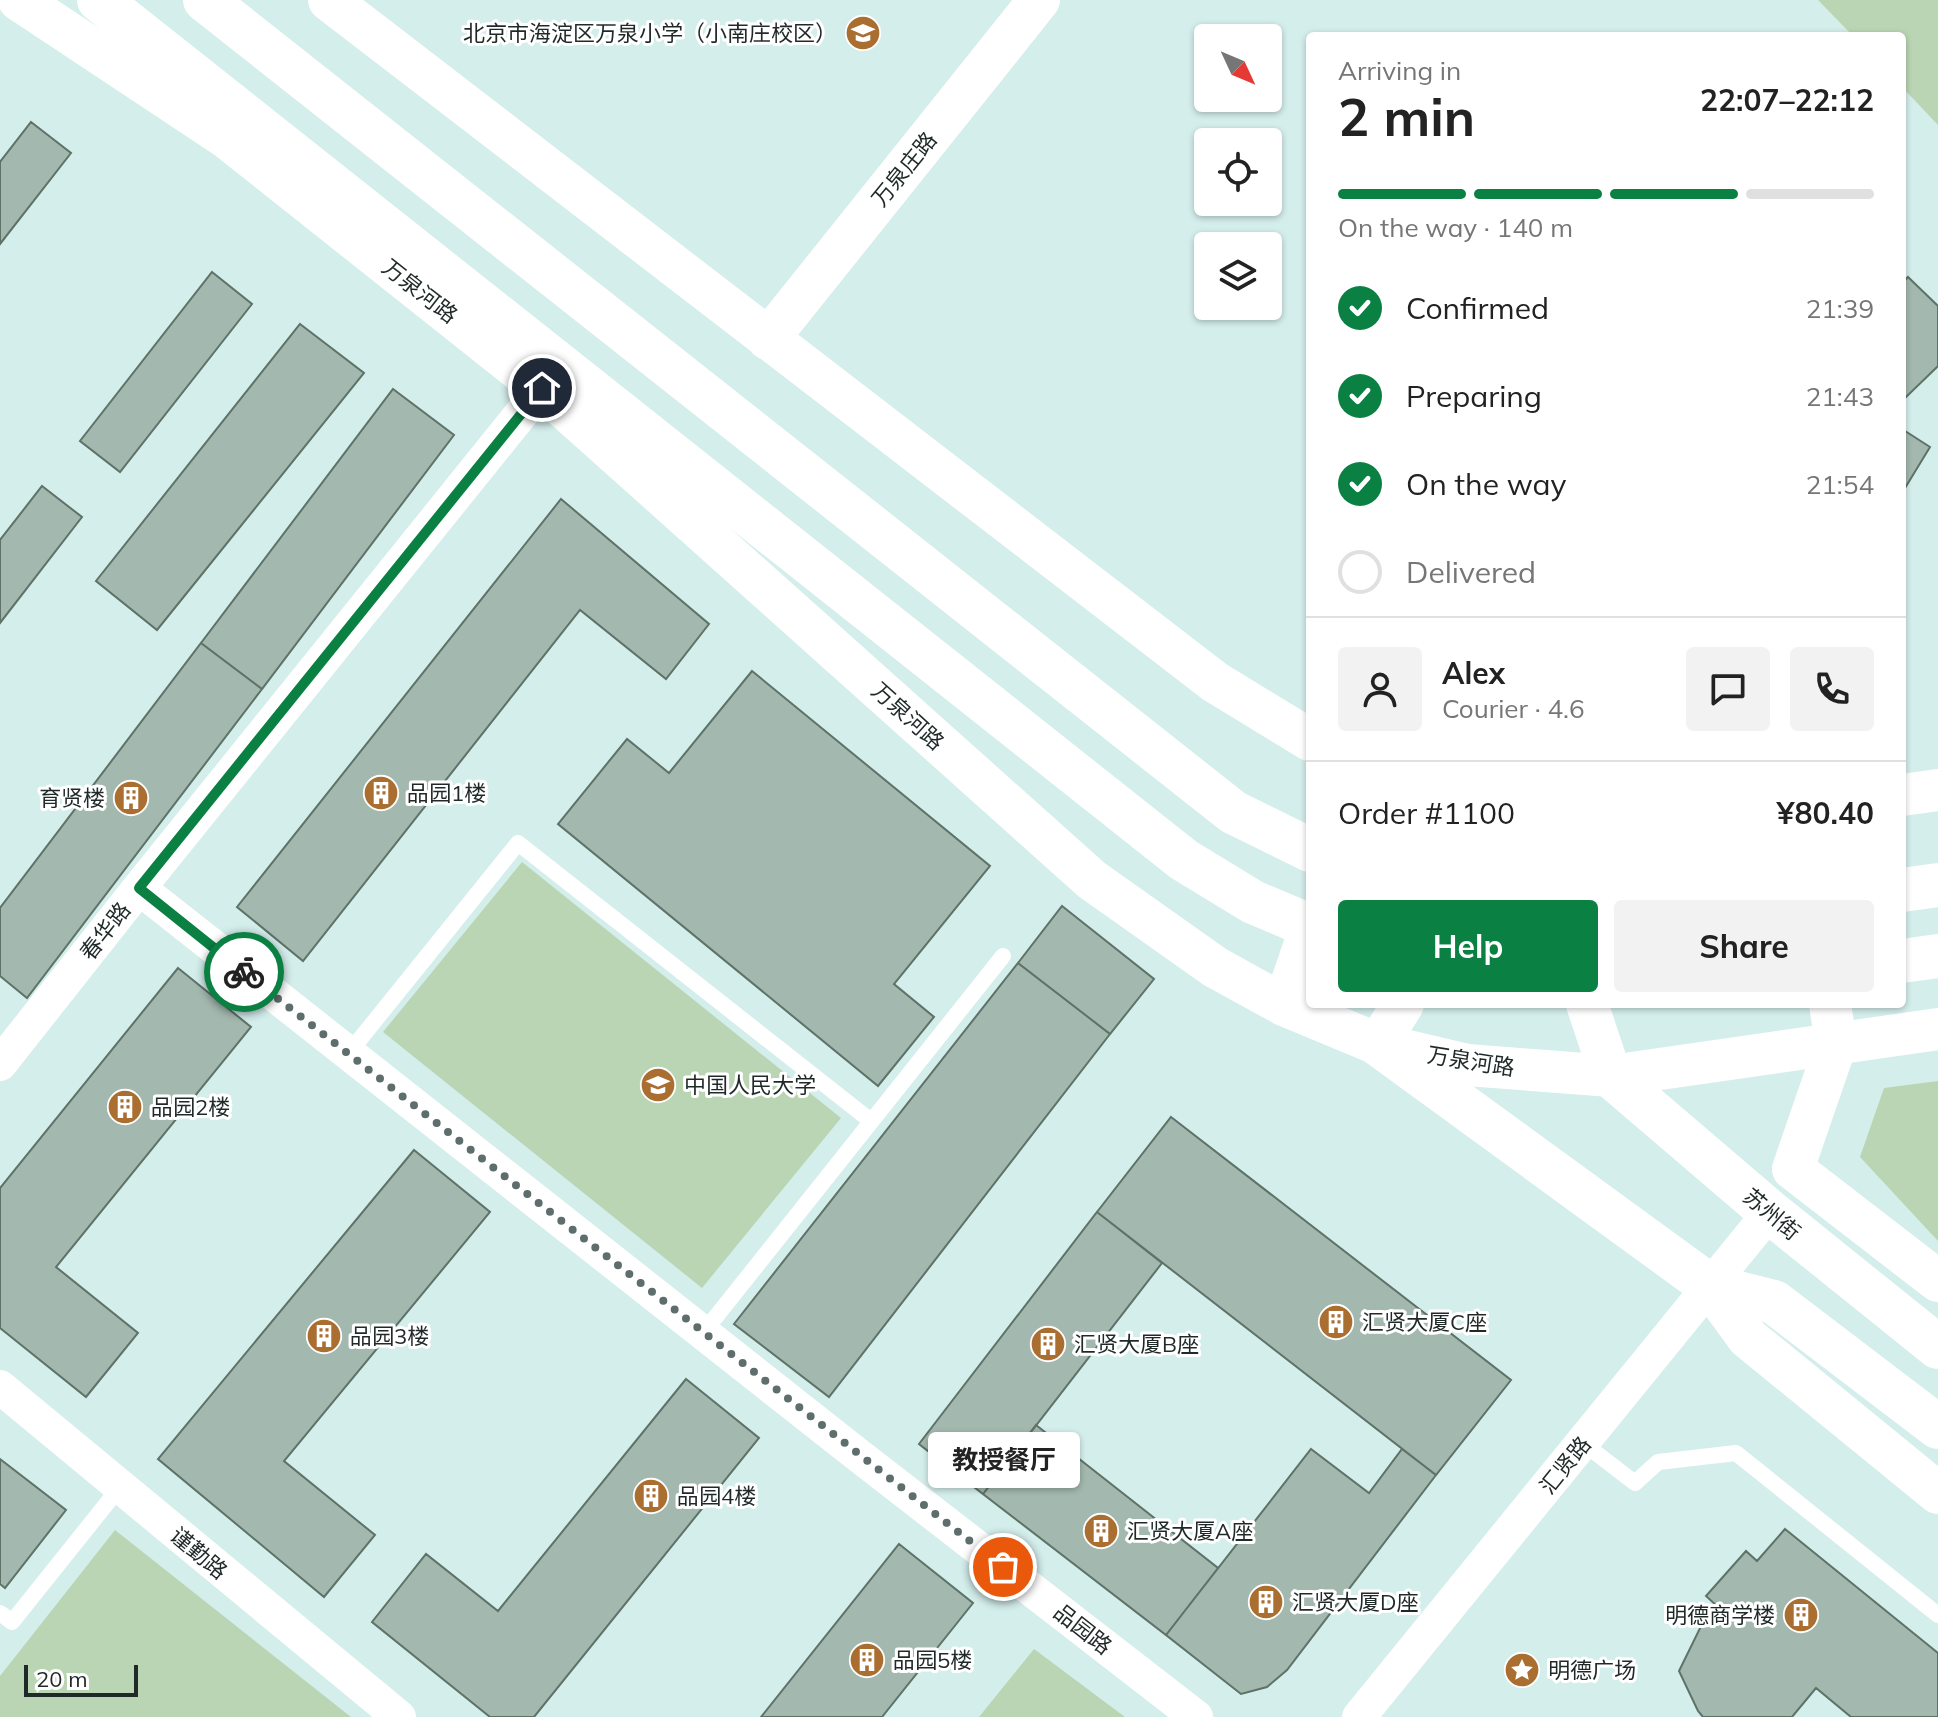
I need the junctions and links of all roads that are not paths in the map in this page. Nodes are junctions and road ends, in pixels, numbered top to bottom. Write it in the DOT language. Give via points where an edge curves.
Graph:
graph roads {
  1 [pos="19,0"];
  2 [pos="99,0"];
  3 [pos="205,0"];
  4 [pos="329,0"];
  5 [pos="1039,0"];
  6 [pos="768,339"];
  7 [pos="542,388"];
  8 [pos="1306,738"];
  9 [pos="1938,790"];
  10 [pos="1906,794"];
  11 [pos="1306,848"];
  12 [pos="1938,885"];
  13 [pos="139,888"];
  14 [pos="1906,889"];
  15 [pos="1306,926"];
  16 [pos="1306,940"];
  17 [pos="1003,956"];
  18 [pos="1938,956"];
  19 [pos="1906,960"];
  20 [pos="1284,1005"];
  21 [pos="1400,1008"];
  22 [pos="1588,1008"];
  23 [pos="1833,1024"];
  24 [pos="1938,1029"];
  25 [pos="1378,1044"];
  26 [pos="348,1054"];
  27 [pos="0,1064"];
  28 [pos="1611,1076"];
  29 [pos="871,1121"];
  30 [pos="1770,1212"];
  31 [pos="1938,1281"];
  32 [pos="1710,1286"];
  33 [pos="703,1333"];
  34 [pos="1938,1347"];
  35 [pos="0,1387"];
  36 [pos="1938,1427"];
  37 [pos="1583,1443"];
  38 [pos="120,1487"];
  39 [pos="1938,1493"];
  40 [pos="0,1613"];
  41 [pos="1938,1615"];
  42 [pos="399,1717"];
  43 [pos="1196,1717"];
  44 [pos="1359,1717"];
  1 -- 7 [label="street, 万泉河路" via="227,138"];
  2 -- 15 [label="main road, 万泉河路" via="1184,860 1253,902"];
  3 -- 11 [label="main road" via="1233,812"];
  4 -- 6 [label="street"];
  5 -- 6 [label="street, 万泉庄路"];
  6 -- 8 [label="street" via="1215,682"];
  7 -- 13 [label="street, 春华路"];
  7 -- 20 [label="street, 万泉河路" via="1092,880 1215,967"];
  9 -- 10 [label="street"];
  12 -- 14 [label="main road"];
  13 -- 26 [label="street, 品园路"];
  13 -- 27 [label="street, 春华路"];
  16 -- 20 [label="street"];
  17 -- 29 [label="lane"];
  18 -- 19 [label="main road"];
  20 -- 25 [label="street, 万泉河路"];
  21 -- 25 [label="street"];
  22 -- 28 [label="street"];
  23 -- 24 [label="street, 万泉河路"];
  23 -- 28 [label="street, 万泉河路"];
  23 -- 31 [label="street" via="1793,1169"];
  25 -- 28 [label="street, 万泉河路" via="1467,1065"];
  25 -- 32 [label="main road"];
  26 -- 29 [label="lane" via="518,843"];
  26 -- 33 [label="street, 品园路"];
  28 -- 30 [label="main road, 苏州街"];
  29 -- 33 [label="lane"];
  30 -- 32 [label="street, 汇贤路"];
  30 -- 34 [label="main road, 苏州街"];
  32 -- 36 [label="main road" via="1774,1302"];
  32 -- 37 [label="street, 汇贤路"];
  32 -- 39 [label="street" via="1748,1338"];
  33 -- 43 [label="street, 品园路"];
  35 -- 38 [label="street, 谨勤路"];
  37 -- 41 [label="lane" via="1635,1483 1658,1462 1736,1453"];
  37 -- 44 [label="street, 汇贤路"];
  38 -- 40 [label="lane" via="12,1622"];
  38 -- 42 [label="street, 谨勤路"];
}
